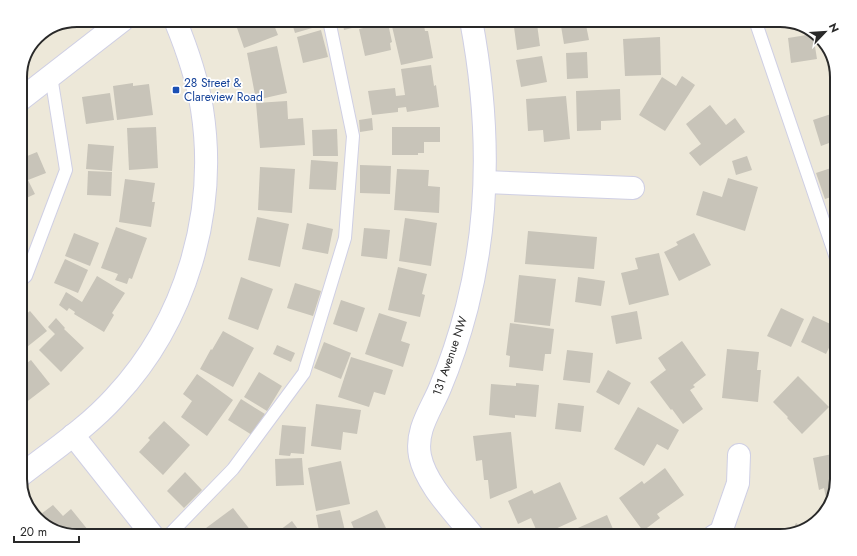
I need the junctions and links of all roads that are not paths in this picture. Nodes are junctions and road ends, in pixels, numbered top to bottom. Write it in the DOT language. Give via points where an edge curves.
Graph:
graph roads {
  1 [pos="114,27"];
  2 [pos="178,27"];
  3 [pos="330,27"];
  4 [pos="472,27"];
  5 [pos="757,27"];
  6 [pos="51,76"];
  7 [pos="27,95"];
  8 [pos="485,182"];
  9 [pos="633,188"];
  10 [pos="830,240"];
  11 [pos="27,273"];
  12 [pos="73,435"];
  13 [pos="739,454"];
  14 [pos="27,471"];
  15 [pos="147,529"];
  16 [pos="175,529"];
  17 [pos="468,529"];
  18 [pos="722,529"];
  1 -- 6 [label="street"];
  2 -- 12 [label="street" via="196,78 206,140 207,172 199,234 181,294 153,348 116,397"];
  3 -- 16 [label="lane" via="353,136 345,238 304,373 233,469"];
  4 -- 8 [label="street, 131 Avenue NW" via="484,121"];
  5 -- 10 [label="lane"];
  6 -- 7 [label="street"];
  6 -- 11 [label="lane" via="66,170"];
  8 -- 9 [label="street"];
  8 -- 17 [label="street, 131 Avenue NW" via="476,265 467,307 440,389 421,430 419,444 425,470"];
  12 -- 14 [label="street"];
  12 -- 15 [label="street"];
  13 -- 18 [label="street" via="738,483"];
}
